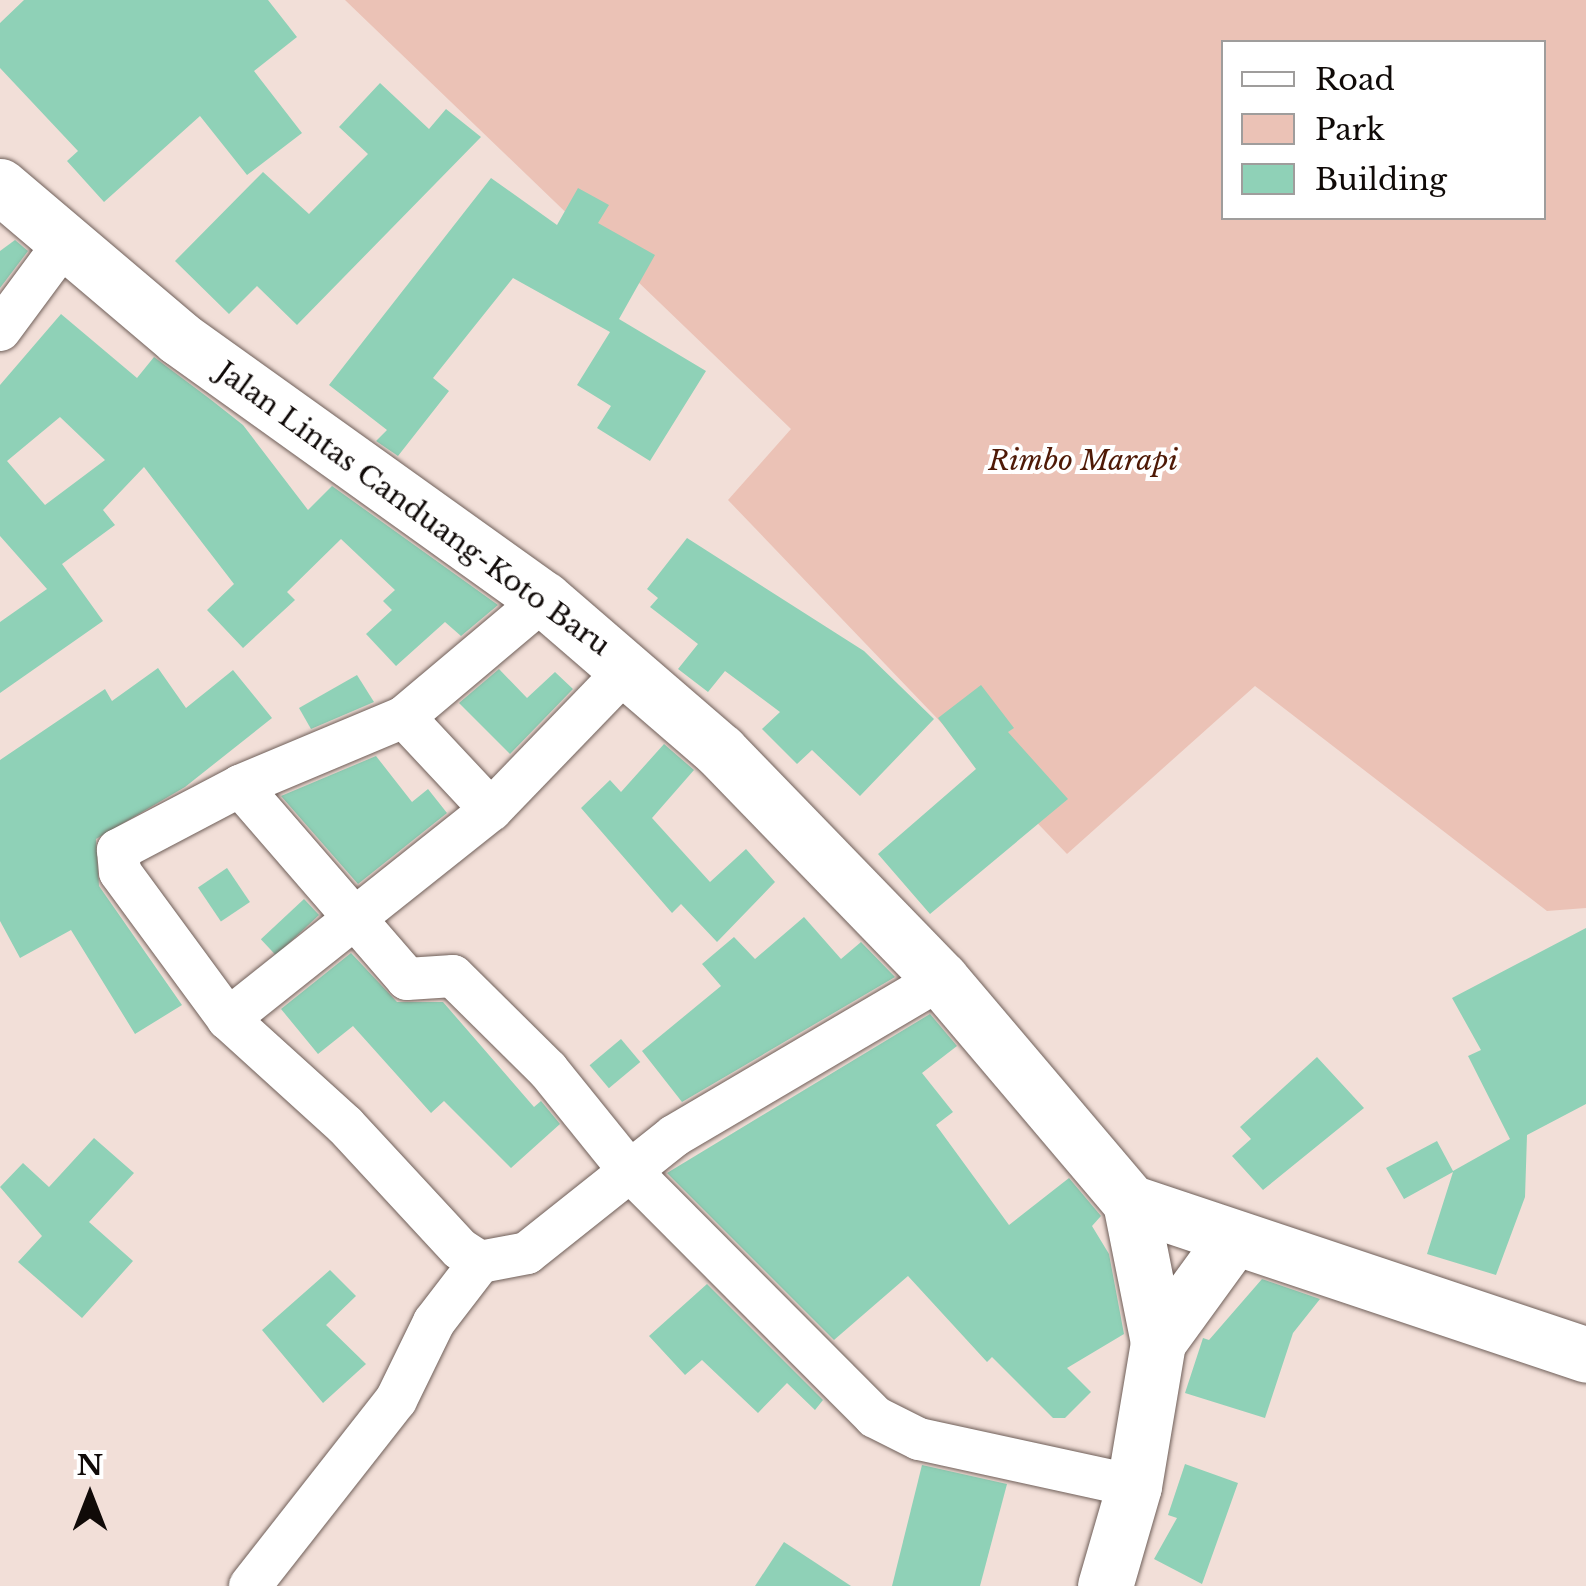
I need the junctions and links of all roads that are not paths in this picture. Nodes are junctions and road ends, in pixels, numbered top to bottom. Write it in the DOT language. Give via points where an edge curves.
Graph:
graph roads {
  1 [pos="0,186"];
  2 [pos="63,244"];
  3 [pos="0,330"];
  4 [pos="544,599"];
  5 [pos="628,668"];
  6 [pos="404,717"];
  7 [pos="240,786"];
  8 [pos="491,810"];
  9 [pos="356,914"];
  10 [pos="941,979"];
  11 [pos="228,1018"];
  12 [pos="627,1168"];
  13 [pos="1130,1202"];
  14 [pos="1232,1240"];
  15 [pos="480,1262"];
  16 [pos="1158,1342"];
  17 [pos="1586,1355"];
  18 [pos="1134,1486"];
  19 [pos="250,1586"];
  20 [pos="1105,1586"];
  1 -- 2 [label="main road, Jalan Lintas Canduang-Koto Baru"];
  2 -- 3 [label="street"];
  2 -- 4 [label="main road, Jalan Lintas Canduang-Koto Baru" via="179,338"];
  4 -- 5 [label="main road, Jalan Lintas Canduang-Koto Baru"];
  4 -- 6 [label="street"];
  5 -- 8 [label="street"];
  5 -- 10 [label="main road, Jalan Lintas Canduang-Koto Baru" via="720,751"];
  6 -- 7 [label="street"];
  6 -- 8 [label="street"];
  7 -- 9 [label="street"];
  7 -- 11 [label="street" via="118,850 120,872"];
  8 -- 9 [label="street"];
  9 -- 11 [label="street"];
  9 -- 12 [label="street" via="407,979 452,976 548,1070"];
  10 -- 12 [label="street"];
  10 -- 13 [label="main road, Jalan Lintas Canduang-Koto Baru"];
  11 -- 15 [label="street"];
  12 -- 15 [label="street" via="527,1254"];
  12 -- 18 [label="street" via="876,1416 918,1439"];
  13 -- 14 [label="main road, Jalan Lintas Canduang-Koto Baru"];
  13 -- 16 [label="main road"];
  14 -- 16 [label="main road"];
  14 -- 17 [label="main road, Jalan Lintas Canduang-Koto Baru" via="1398,1286"];
  15 -- 19 [label="street" via="434,1322 396,1400"];
  16 -- 18 [label="main road"];
  18 -- 20 [label="main road"];
}
